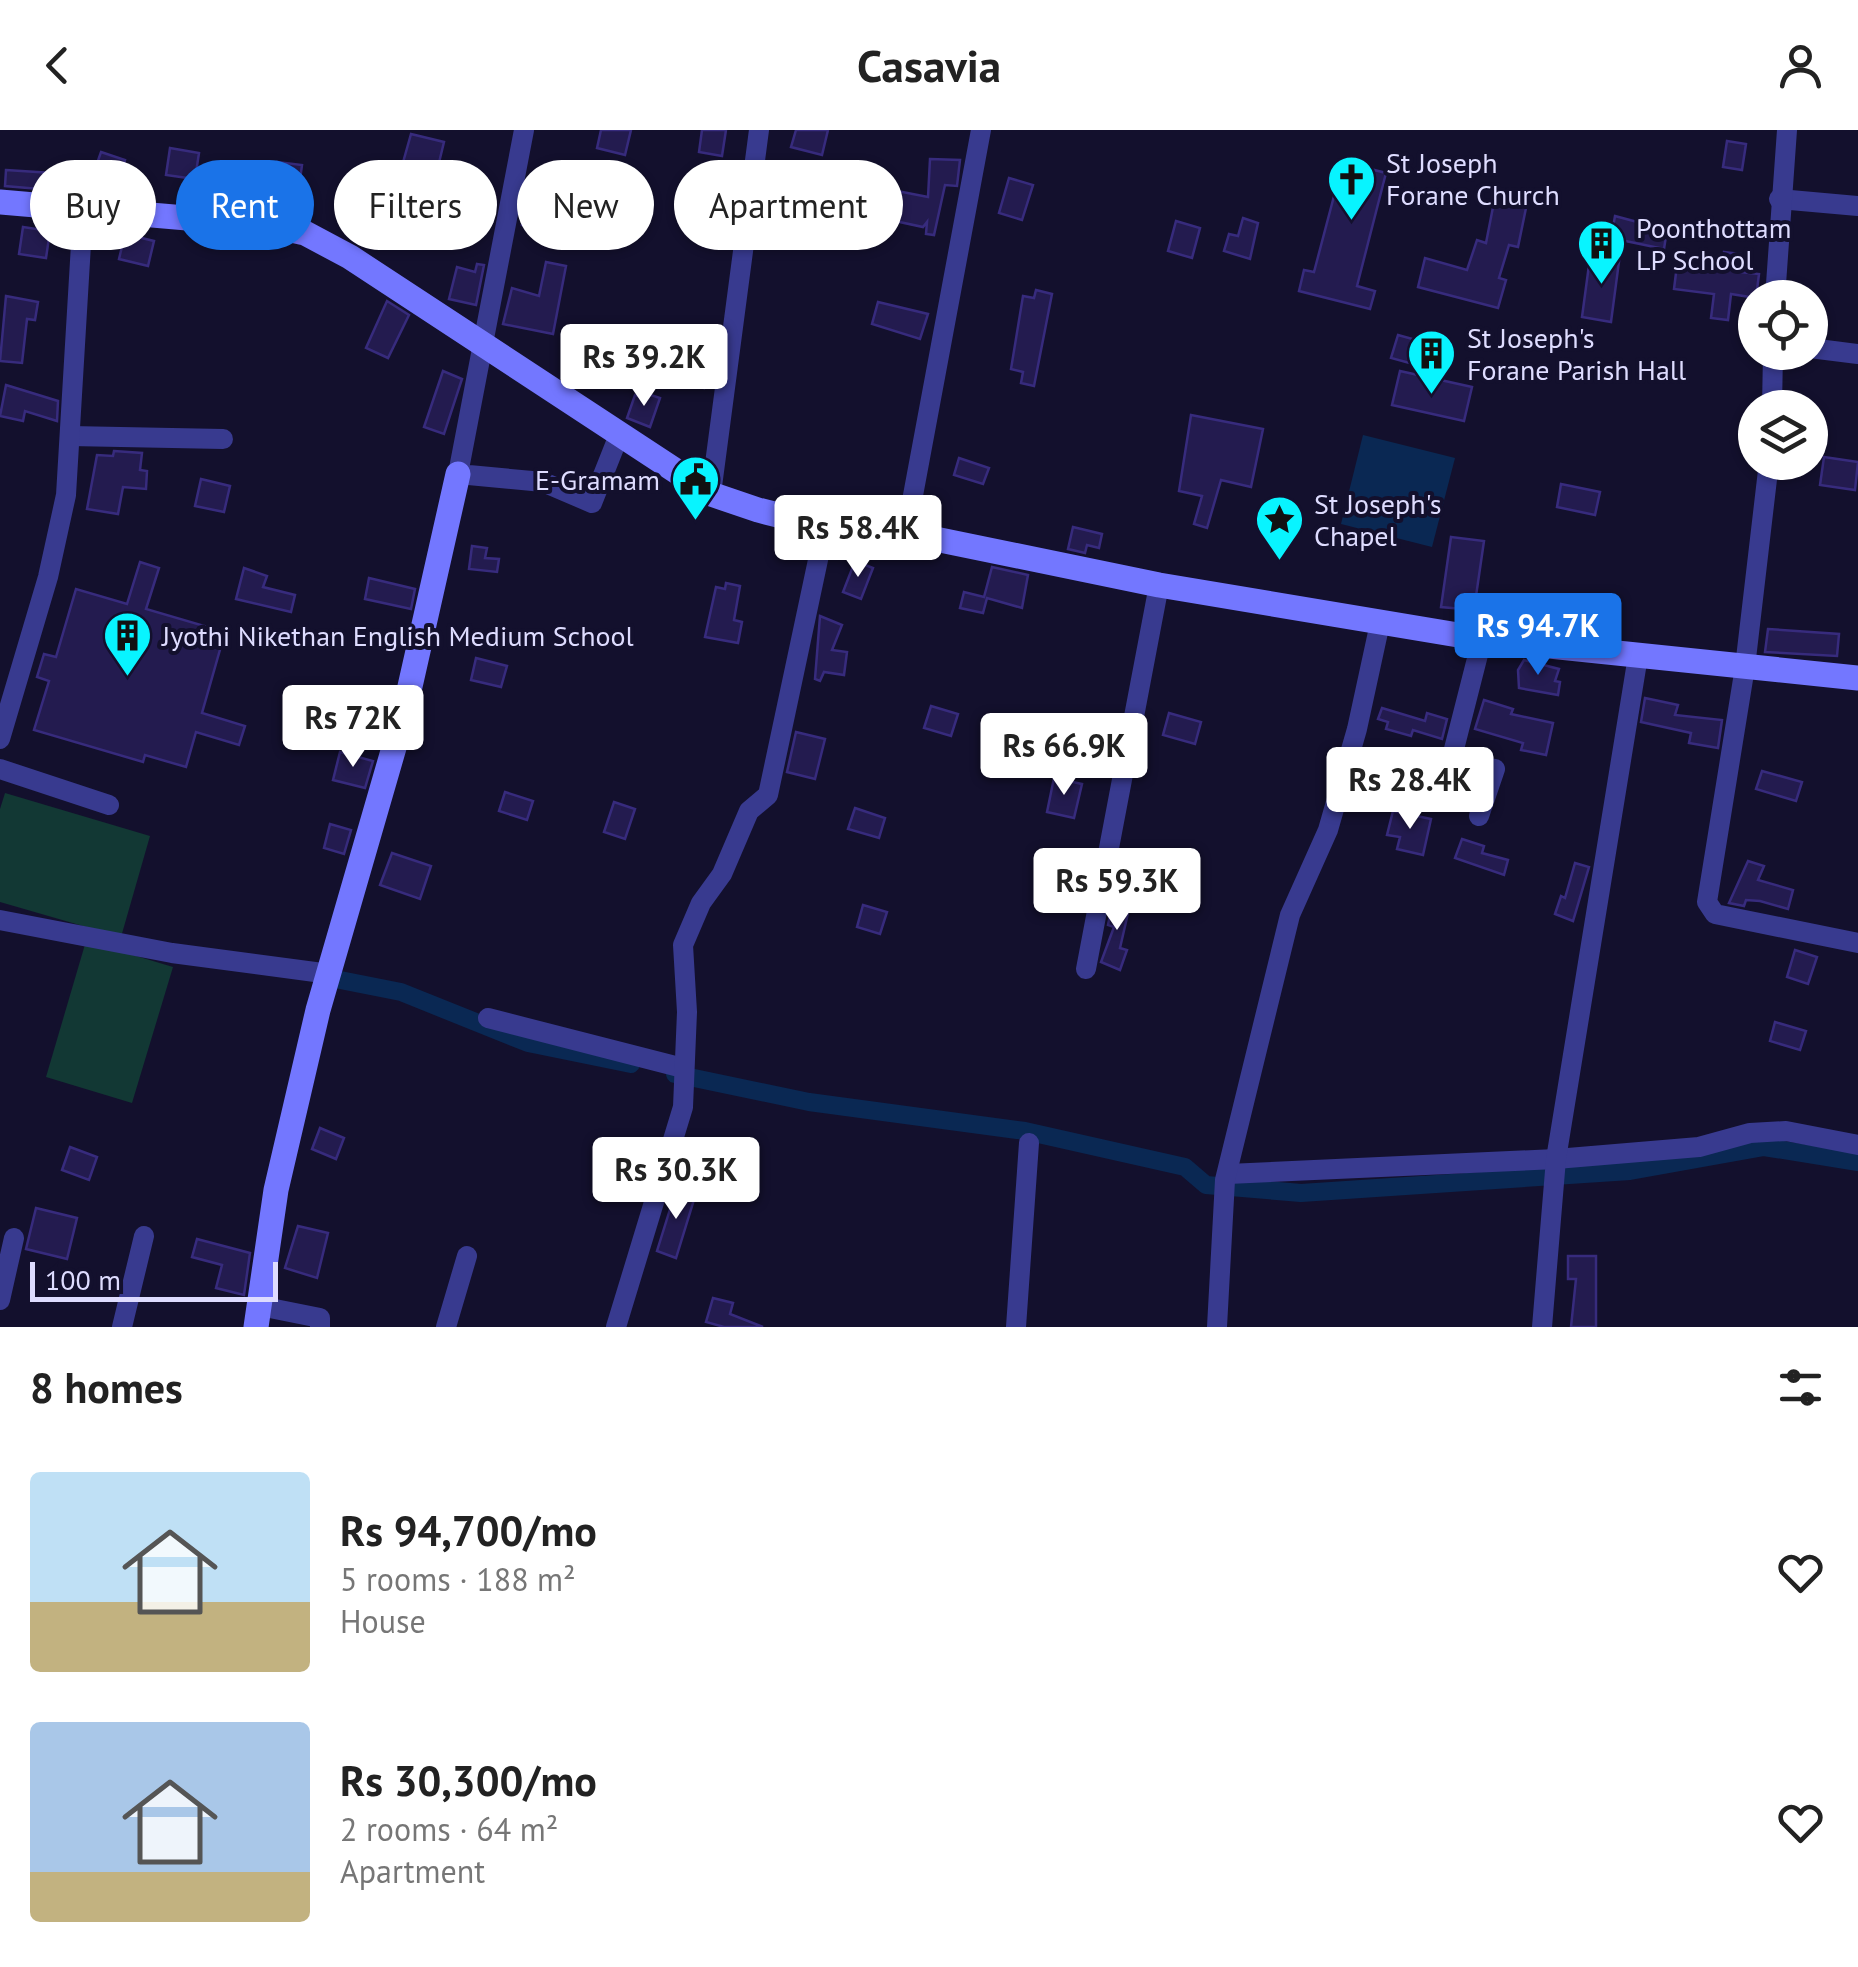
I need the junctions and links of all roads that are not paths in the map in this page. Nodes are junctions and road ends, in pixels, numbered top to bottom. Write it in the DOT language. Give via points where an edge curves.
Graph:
graph roads {
  1 [pos="524,130"];
  2 [pos="759,130"];
  3 [pos="981,130"];
  4 [pos="1788,130"];
  5 [pos="1779,199"];
  6 [pos="0,202"];
  7 [pos="30,205"];
  8 [pos="1858,206"];
  9 [pos="156,217"];
  10 [pos="81,250"];
  11 [pos="1777,280"];
  12 [pos="484,341"];
  13 [pos="1828,350"];
  14 [pos="1858,354"];
  15 [pos="619,435"];
  16 [pos="70,436"];
  17 [pos="223,439"];
  18 [pos="458,474"];
  19 [pos="1767,480"];
  20 [pos="711,494"];
  21 [pos="825,527"];
  22 [pos="906,534"];
  23 [pos="1159,586"];
  24 [pos="1380,623"];
  25 [pos="1482,640"];
  26 [pos="1638,656"];
  27 [pos="1745,668"];
  28 [pos="1858,678"];
  29 [pos="0,739"];
  30 [pos="0,769"];
  31 [pos="109,805"];
  32 [pos="1478,816"];
  33 [pos="0,920"];
  34 [pos="1858,943"];
  35 [pos="1086,969"];
  36 [pos="328,978"];
  37 [pos="488,1018"];
  38 [pos="683,1077"];
  39 [pos="1858,1145"];
  40 [pos="1029,1148"];
  41 [pos="1556,1163"];
  42 [pos="1235,1170"];
  43 [pos="144,1236"];
  44 [pos="14,1238"];
  45 [pos="467,1256"];
  46 [pos="0,1300"];
  47 [pos="258,1316"];
  48 [pos="122,1327"];
  49 [pos="320,1327"];
  50 [pos="446,1327"];
  51 [pos="616,1327"];
  52 [pos="1016,1327"];
  53 [pos="1217,1327"];
  54 [pos="1542,1327"];
  1 -- 12 [label="street"];
  2 -- 20 [label="street"];
  3 -- 22 [label="street"];
  4 -- 5 [label="street"];
  5 -- 8 [label="street"];
  5 -- 11 [label="street"];
  6 -- 7 [label="main road"];
  9 -- 12 [label="main road" via="304,234"];
  10 -- 16 [label="street"];
  12 -- 15 [label="main road"];
  12 -- 18 [label="street"];
  13 -- 14 [label="street"];
  15 -- 18 [label="street" via="592,503 543,482"];
  15 -- 20 [label="main road"];
  16 -- 17 [label="street"];
  16 -- 29 [label="street" via="66,495 48,577"];
  18 -- 36 [label="main road" via="404,713"];
  19 -- 27 [label="street"];
  20 -- 21 [label="main road"];
  21 -- 22 [label="main road"];
  21 -- 38 [label="street" via="768,795 749,811 683,946"];
  22 -- 23 [label="main road"];
  23 -- 24 [label="main road"];
  23 -- 35 [label="street"];
  24 -- 25 [label="main road"];
  24 -- 42 [label="street" via="1328,830 1290,916"];
  25 -- 26 [label="main road"];
  25 -- 32 [label="street" via="1453,753 1456,762 1495,768"];
  26 -- 27 [label="main road"];
  26 -- 41 [label="street"];
  27 -- 28 [label="main road"];
  27 -- 34 [label="street" via="1708,907 1715,914"];
  30 -- 31 [label="street"];
  33 -- 36 [label="street"];
  36 -- 47 [label="main road" via="276,1190"];
  37 -- 38 [label="street"];
  38 -- 51 [label="street" via="673,1147"];
  39 -- 41 [label="street" via="1786,1131 1750,1133 1699,1147"];
  40 -- 52 [label="street"];
  41 -- 42 [label="street"];
  41 -- 54 [label="street"];
  42 -- 53 [label="street"];
  43 -- 48 [label="street"];
  44 -- 46 [label="street"];
  45 -- 50 [label="street"];
  47 -- 49 [label="street" via="320,1318"];
}
